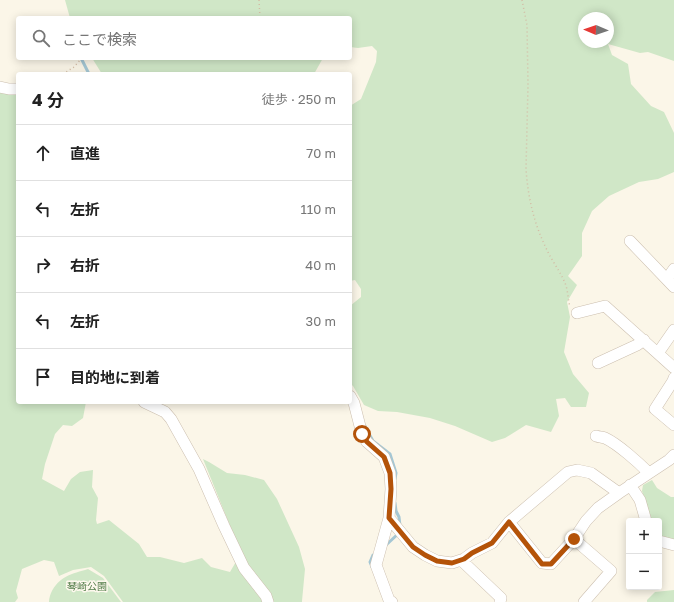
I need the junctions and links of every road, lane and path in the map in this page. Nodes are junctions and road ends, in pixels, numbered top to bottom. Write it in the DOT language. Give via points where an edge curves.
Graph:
graph roads {
  1 [pos="259,0"];
  2 [pos="522,0"];
  3 [pos="260,16"];
  4 [pos="80,60"];
  5 [pos="66,72"];
  6 [pos="0,87"];
  7 [pos="16,89"];
  8 [pos="630,241"];
  9 [pos="674,269"];
  10 [pos="670,283"];
  11 [pos="578,313"];
  12 [pos="674,330"];
  13 [pos="644,340"];
  14 [pos="658,353"];
  15 [pos="598,363"];
  16 [pos="674,368"];
  17 [pos="674,378"];
  18 [pos="352,400"];
  19 [pos="148,404"];
  20 [pos="674,425"];
  21 [pos="596,436"];
  22 [pos="674,455"];
  23 [pos="649,473"];
  24 [pos="630,486"];
  25 [pos="619,492"];
  26 [pos="389,518"];
  27 [pos="645,518"];
  28 [pos="509,522"];
  29 [pos="574,539"];
  30 [pos="662,542"];
  31 [pos="674,545"];
  32 [pos="461,560"];
  33 [pos="268,602"];
  34 [pos="392,602"];
  35 [pos="500,602"];
  36 [pos="584,602"];
  1 -- 3 [label="path"];
  2 -- 11 [label="path" via="527,25 526,169 531,207 546,250 566,284 569,307"];
  4 -- 5 [label="path"];
  6 -- 7 [label="street"];
  8 -- 10 [label="street"];
  9 -- 10 [label="street"];
  11 -- 13 [label="street" via="605,306"];
  12 -- 14 [label="street"];
  13 -- 14 [label="street"];
  13 -- 15 [label="street"];
  14 -- 16 [label="street"];
  17 -- 20 [label="street" via="655,409"];
  18 -- 26 [label="street" via="362,434 384,457 390,473"];
  19 -- 33 [label="street" via="171,418 199,469 244,568"];
  21 -- 23 [label="street" via="617,446"];
  22 -- 23 [label="street"];
  23 -- 24 [label="street"];
  24 -- 25 [label="street"];
  24 -- 27 [label="street" via="640,500"];
  25 -- 28 [label="street" via="591,473 577,470 568,472"];
  25 -- 29 [label="street" via="598,508"];
  26 -- 32 [label="street" via="413,547 425,555 437,561 452,563"];
  26 -- 34 [label="street" via="376,565"];
  28 -- 29 [label="street" via="542,564 551,564"];
  28 -- 32 [label="street" via="492,543"];
  29 -- 36 [label="street" via="611,571"];
  30 -- 31 [label="street"];
  32 -- 35 [label="street" via="501,598"];
}
